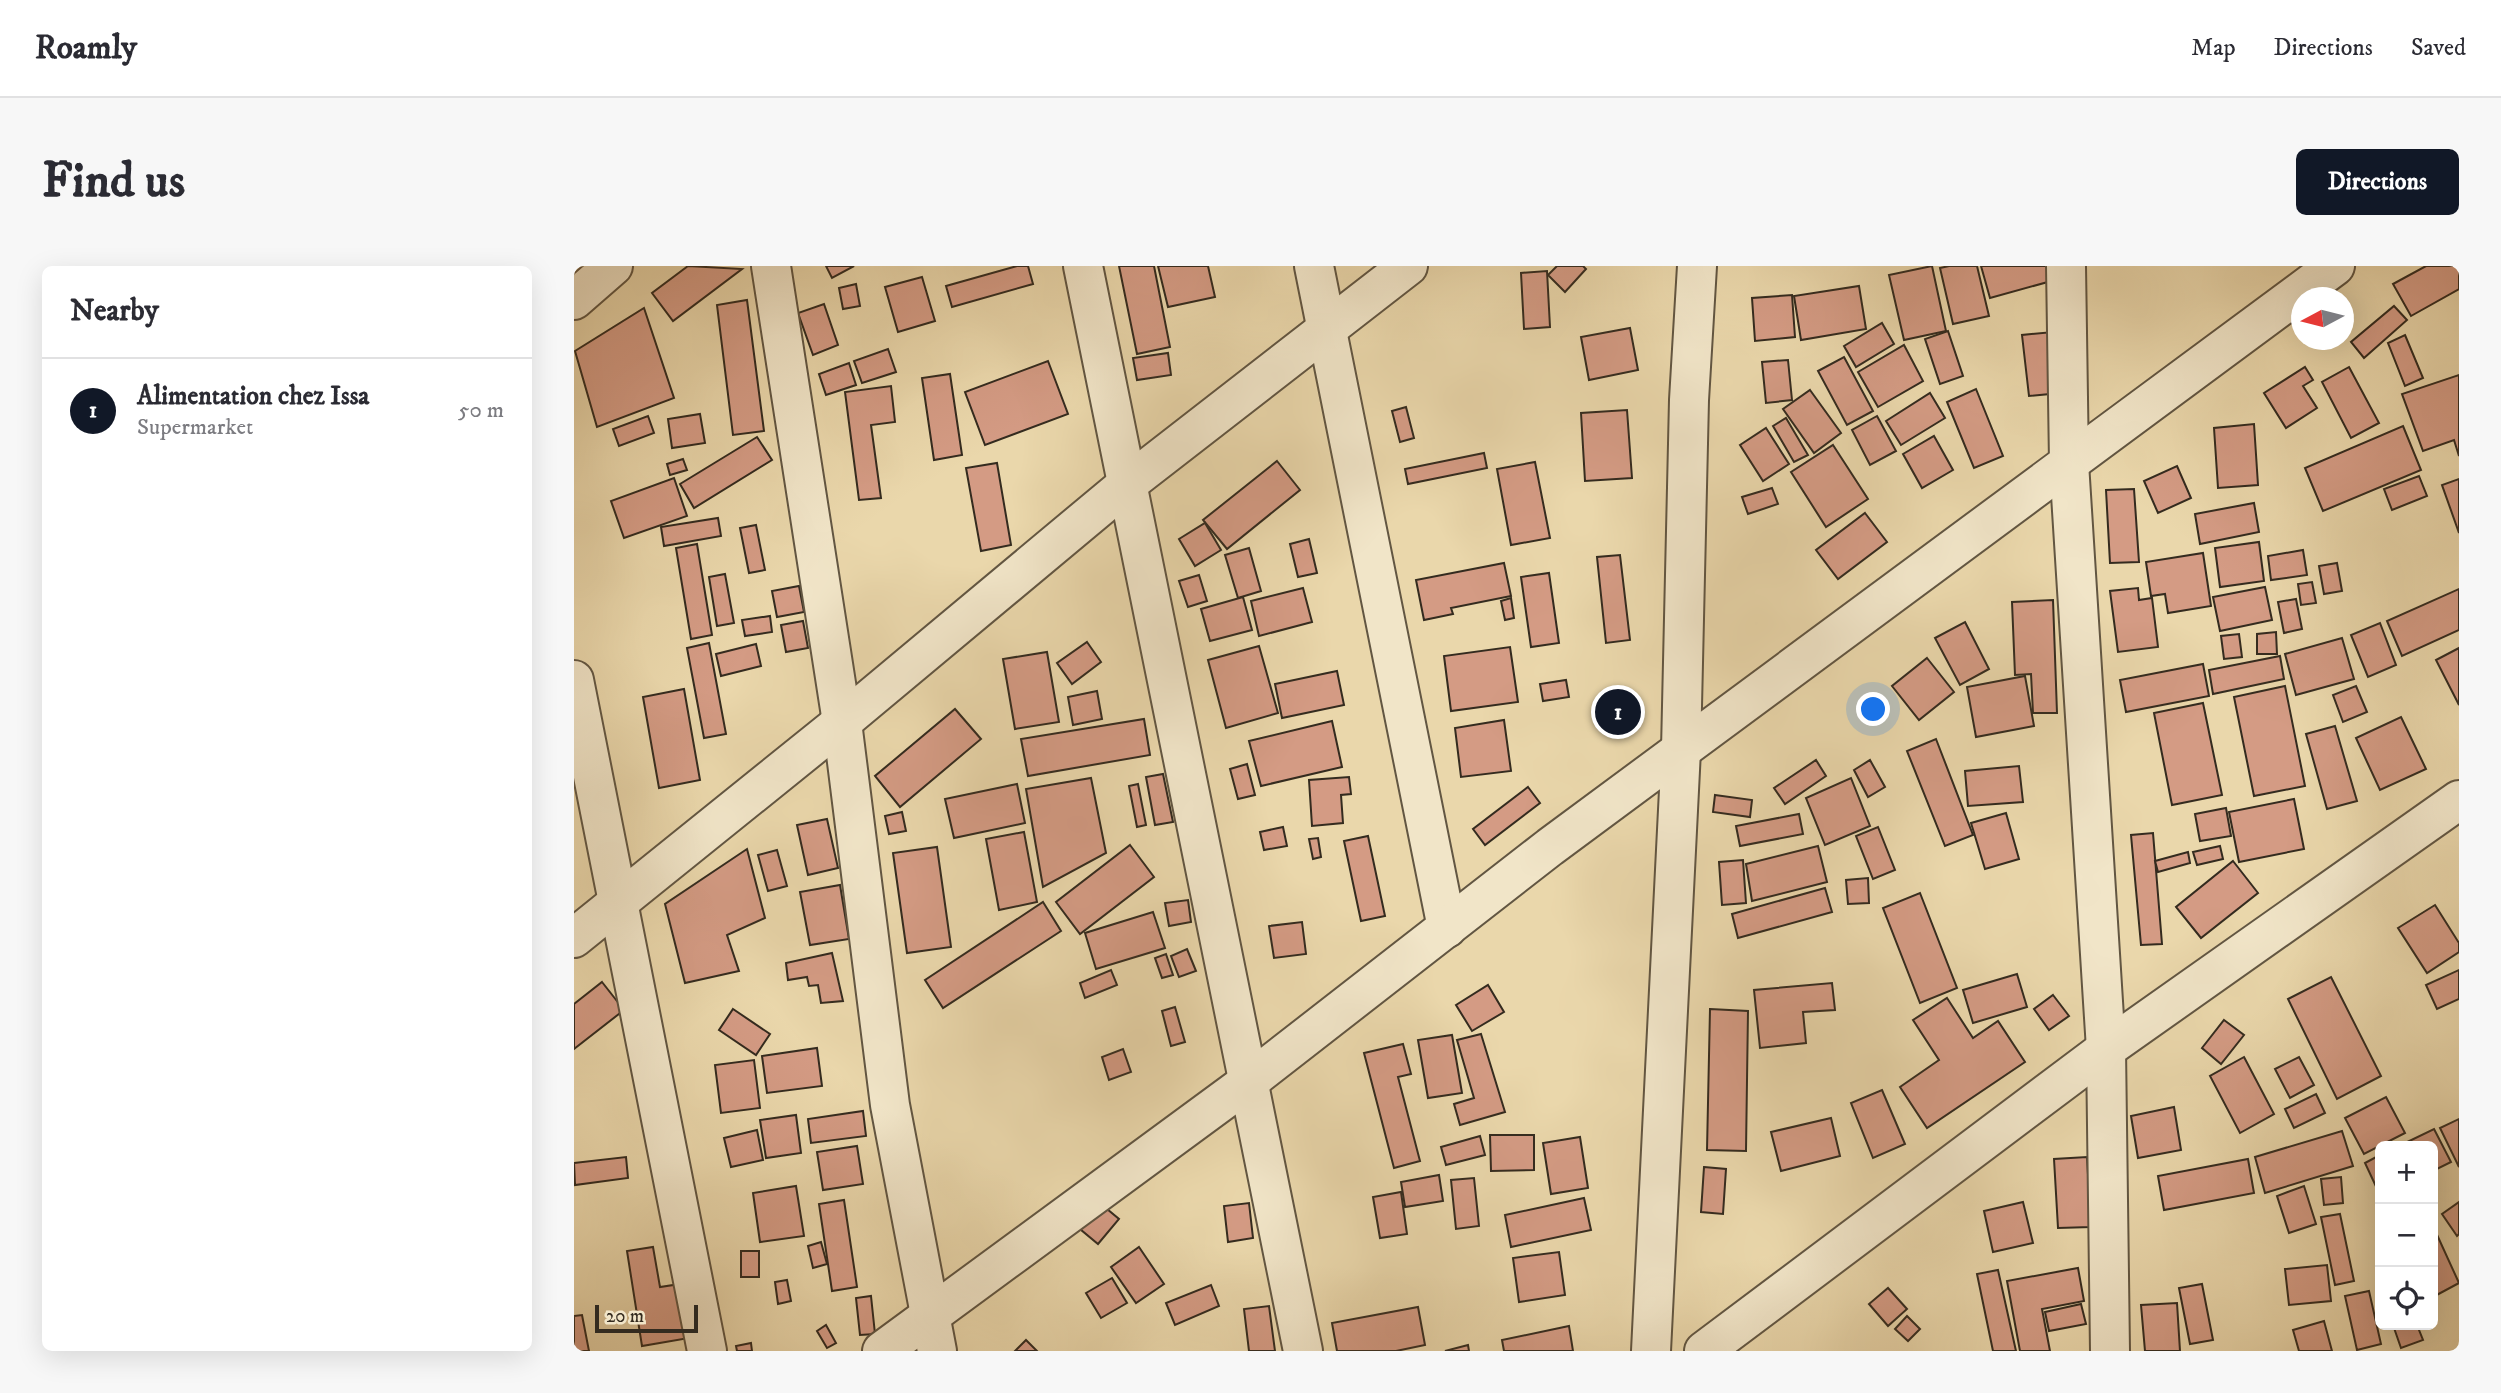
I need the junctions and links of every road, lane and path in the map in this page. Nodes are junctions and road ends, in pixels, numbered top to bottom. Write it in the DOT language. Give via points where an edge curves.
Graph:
graph roads {
  1 [pos="613,266"];
  2 [pos="771,266"];
  3 [pos="1083,266"];
  4 [pos="1314,266"];
  5 [pos="1408,266"];
  6 [pos="1697,266"];
  7 [pos="2066,266"];
  8 [pos="2335,266"];
  9 [pos="574,300"];
  10 [pos="1329,330"];
  11 [pos="2069,463"];
  12 [pos="1126,485"];
  13 [pos="574,680"];
  14 [pos="842,722"];
  15 [pos="1681,750"];
  16 [pos="2459,800"];
  17 [pos="619,902"];
  18 [pos="1447,928"];
  19 [pos="574,938"];
  20 [pos="2106,1049"];
  21 [pos="1248,1082"];
  22 [pos="934,1334"];
  23 [pos="707,1351"];
  24 [pos="882,1351"];
  25 [pos="1303,1351"];
  26 [pos="1651,1351"];
  27 [pos="1704,1351"];
  28 [pos="2110,1351"];
  1 -- 9 [label="street"];
  2 -- 14 [label="street"];
  3 -- 12 [label="street"];
  4 -- 10 [label="street"];
  5 -- 10 [label="street"];
  6 -- 15 [label="street" via="1689,400"];
  7 -- 11 [label="street"];
  8 -- 11 [label="street"];
  10 -- 12 [label="street"];
  10 -- 18 [label="street"];
  11 -- 15 [label="street"];
  11 -- 20 [label="street"];
  12 -- 14 [label="street"];
  12 -- 21 [label="street"];
  13 -- 17 [label="street"];
  14 -- 17 [label="street"];
  14 -- 22 [label="street" via="890,1105"];
  15 -- 18 [label="street"];
  15 -- 26 [label="street"];
  16 -- 20 [label="street"];
  17 -- 19 [label="street"];
  17 -- 23 [label="street"];
  18 -- 21 [label="street"];
  20 -- 27 [label="street"];
  20 -- 28 [label="street"];
  21 -- 22 [label="street"];
  21 -- 25 [label="street"];
  22 -- 24 [label="street"];
}
